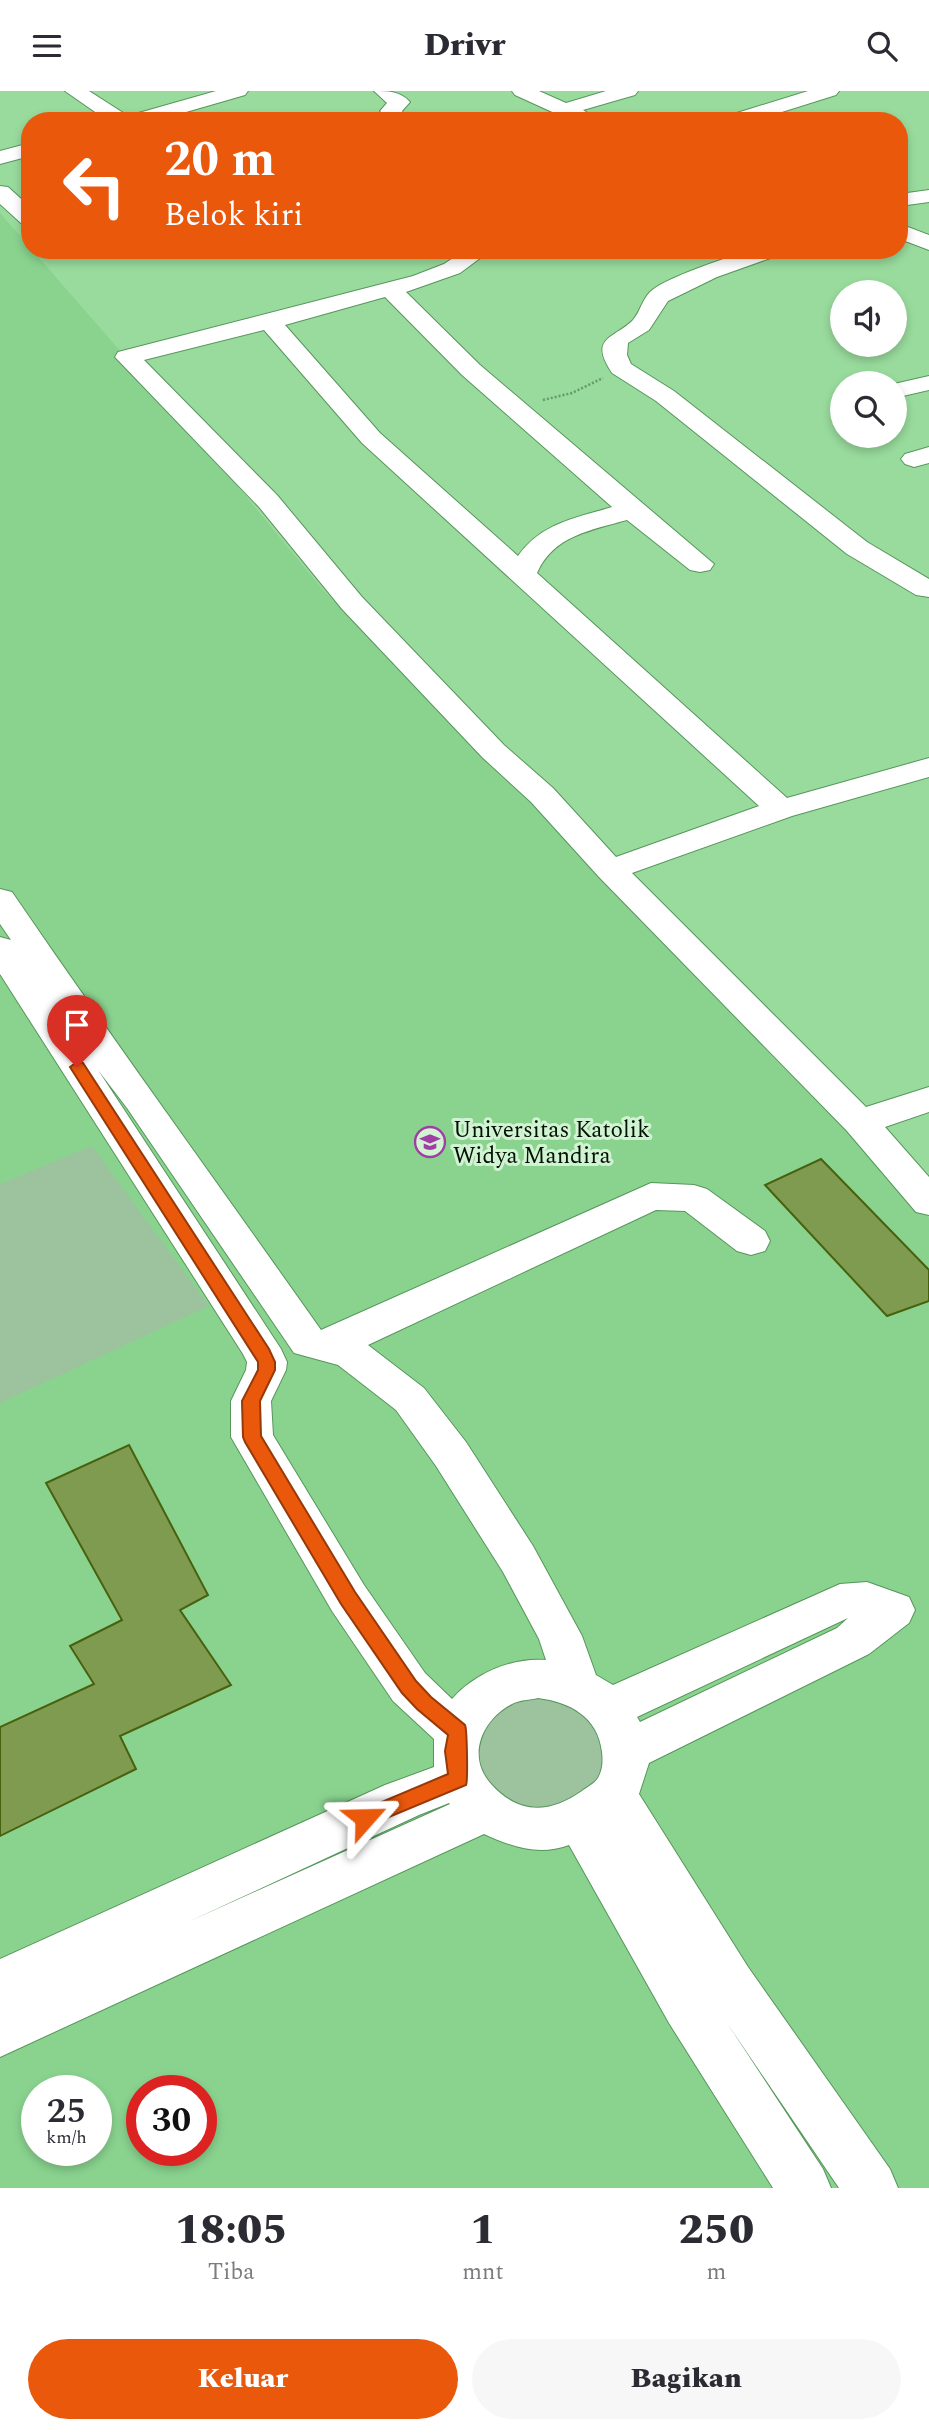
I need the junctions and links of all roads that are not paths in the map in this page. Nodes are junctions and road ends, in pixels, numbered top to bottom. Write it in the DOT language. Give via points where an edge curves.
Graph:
graph roads {
  1 [pos="75,91"];
  2 [pos="238,91"];
  3 [pos="384,91"];
  4 [pos="522,91"];
  5 [pos="628,91"];
  6 [pos="830,91"];
  7 [pos="783,106"];
  8 [pos="563,110"];
  9 [pos="108,112"];
  10 [pos="163,112"];
  11 [pos="391,112"];
  12 [pos="568,112"];
  13 [pos="762,112"];
  14 [pos="791,112"];
  15 [pos="21,152"];
  16 [pos="0,158"];
  17 [pos="0,192"];
  18 [pos="929,196"];
  19 [pos="908,199"];
  20 [pos="21,211"];
  21 [pos="908,234"];
  22 [pos="929,243"];
  23 [pos="467,259"];
  24 [pos="746,259"];
  25 [pos="390,289"];
  26 [pos="270,323"];
  27 [pos="929,383"];
  28 [pos="907,388"];
  29 [pos="631,510"];
  30 [pos="700,563"];
  31 [pos="523,575"];
  32 [pos="928,590"];
  33 [pos="929,767"];
  34 [pos="781,809"];
  35 [pos="610,870"];
  36 [pos="0,899"];
  37 [pos="0,948"];
  38 [pos="929,1099"];
  39 [pos="860,1122"];
  40 [pos="929,1202"];
  41 [pos="751,1241"];
  42 [pos="325,1348"];
  43 [pos="592,1698"];
  44 [pos="458,1732"];
  45 [pos="606,1789"];
  46 [pos="472,1795"];
  47 [pos="210,1911"];
  48 [pos="730,1984"];
  49 [pos="0,1985"];
  50 [pos="687,2006"];
  51 [pos="0,2032"];
  52 [pos="804,2188"];
  53 [pos="871,2188"];
  1 -- 9 [label="street"];
  2 -- 10 [label="street"];
  3 -- 11 [label="street" via="400,102"];
  4 -- 8 [label="street"];
  5 -- 8 [label="street"];
  6 -- 7 [label="street"];
  7 -- 13 [label="street"];
  7 -- 14 [label="street"];
  8 -- 12 [label="street"];
  15 -- 16 [label="street"];
  17 -- 20 [label="street"];
  18 -- 19 [label="street"];
  21 -- 22 [label="street"];
  23 -- 25 [label="street" via="453,269"];
  24 -- 32 [label="street" via="659,296 641,325 619,339 615,355 621,367 665,396 857,548"];
  25 -- 26 [label="street"];
  25 -- 29 [label="street" via="471,370"];
  26 -- 31 [label="street" via="371,438"];
  26 -- 35 [label="street" via="127,357 268,501 352,603"];
  27 -- 28 [label="street"];
  29 -- 30 [label="street"];
  29 -- 31 [label="street" via="554,534 532,551"];
  31 -- 34 [label="street"];
  33 -- 34 [label="street"];
  34 -- 35 [label="street"];
  35 -- 39 [label="street"];
  36 -- 42 [label="street" via="308,1342"];
  37 -- 44 [label="street" via="261,1349 267,1362 251,1401 252,1437 348,1598 409,1687"];
  38 -- 39 [label="street"];
  39 -- 40 [label="street"];
  41 -- 42 [label="street" via="694,1198 651,1196"];
  42 -- 43 [label="street" via="350,1353 410,1399 518,1559"];
  43 -- 44 [label="street" via="558,1681 517,1682 481,1699"];
  43 -- 45 [label="street" via="618,1724"];
  43 -- 45 [label="street" via="850,1598 893,1610 853,1641"];
  44 -- 46 [label="street" via="455,1751"];
  45 -- 46 [label="street" via="548,1829 515,1826"];
  45 -- 48 [label="street"];
  45 -- 50 [label="street"];
  46 -- 47 [label="street"];
  47 -- 49 [label="street"];
  47 -- 51 [label="street"];
  48 -- 50 [label="street"];
  48 -- 53 [label="street"];
  50 -- 52 [label="street"];
}
